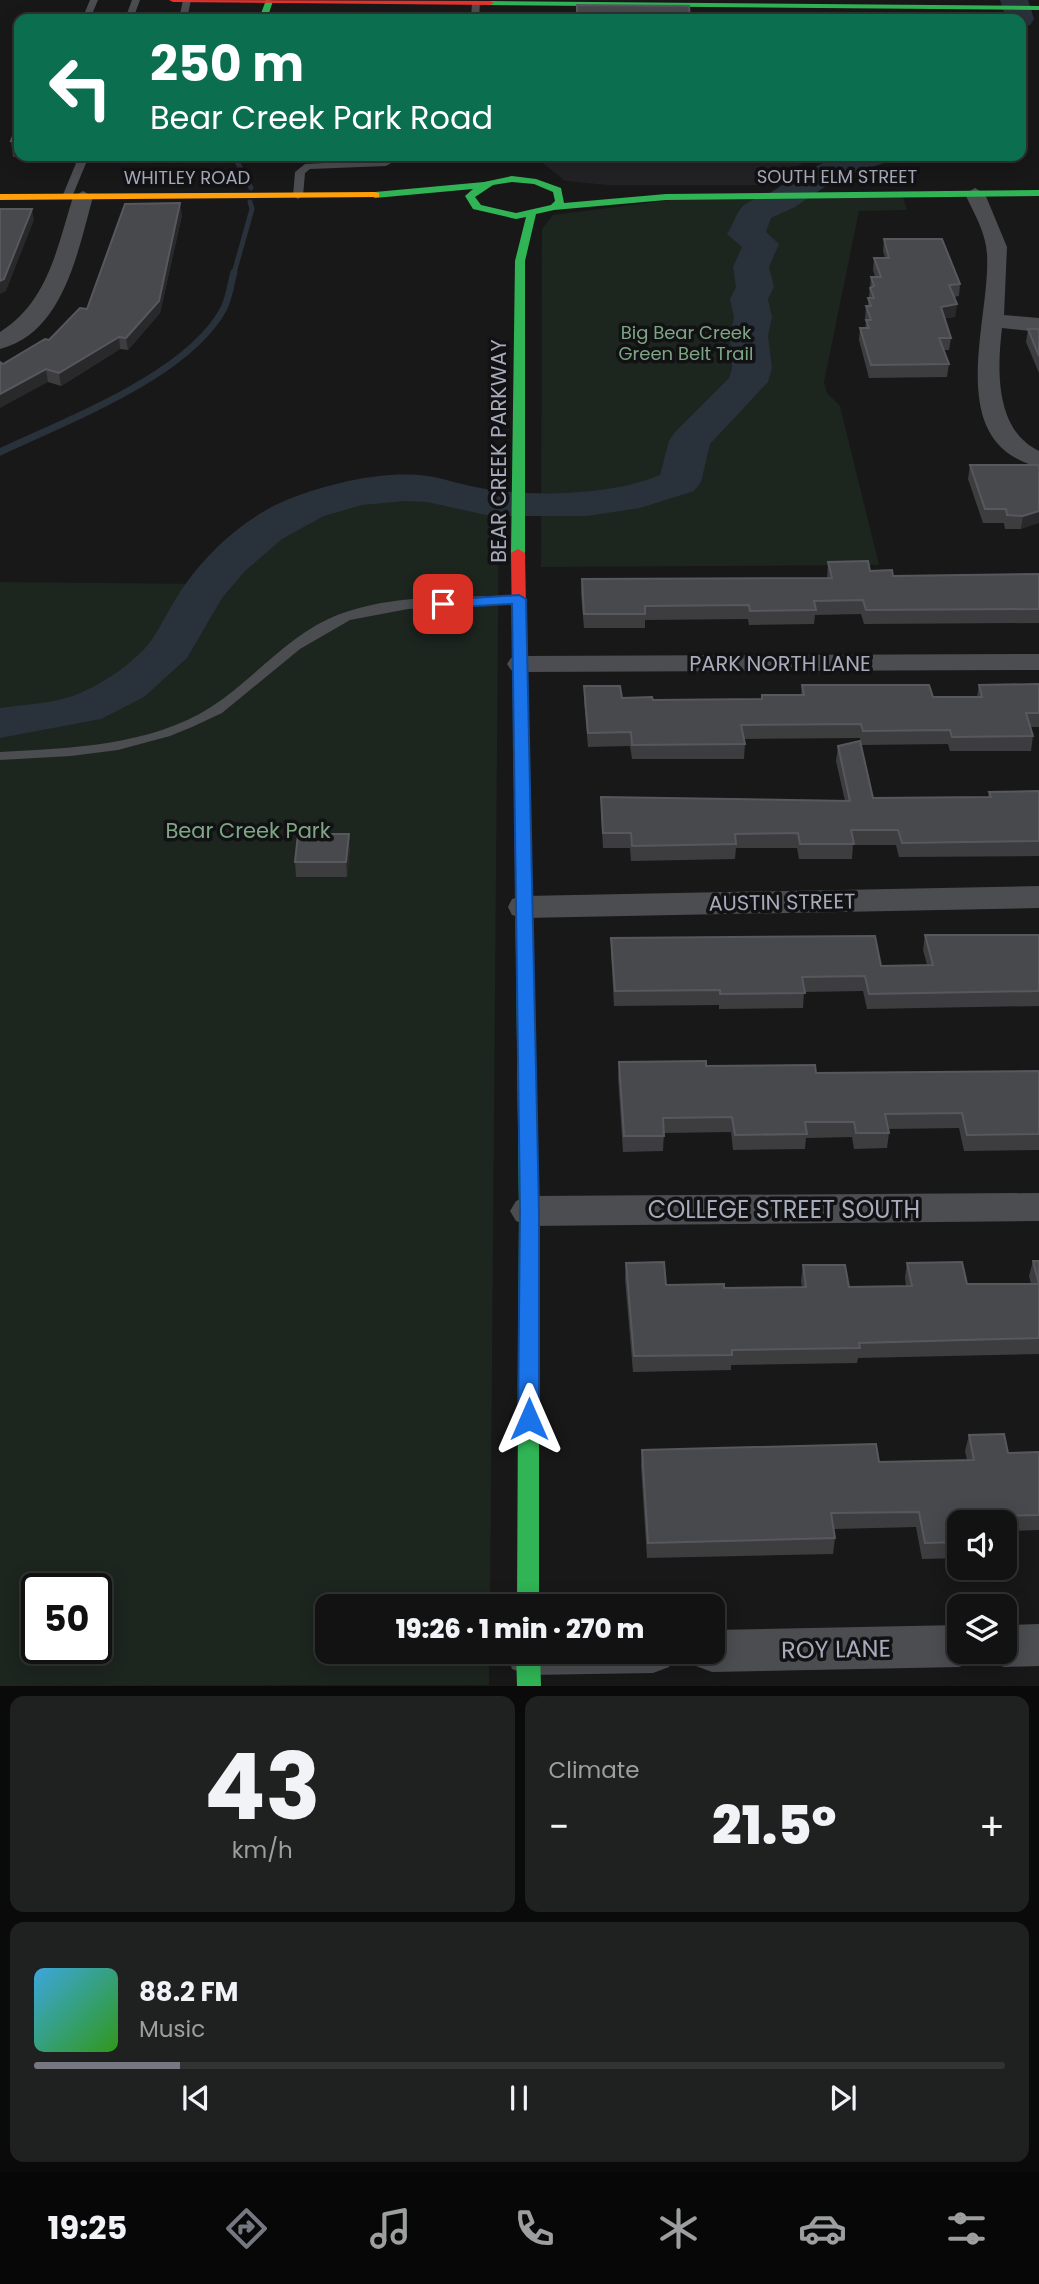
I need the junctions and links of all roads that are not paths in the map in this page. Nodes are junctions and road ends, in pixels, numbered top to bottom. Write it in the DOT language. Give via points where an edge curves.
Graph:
graph roads {
  1 [pos="173,0"];
  2 [pos="187,0"];
  3 [pos="269,0"];
  4 [pos="570,2"];
  5 [pos="893,3"];
  6 [pos="1039,8"];
  7 [pos="476,11"];
  8 [pos="83,161"];
  9 [pos="389,161"];
  10 [pos="514,164"];
  11 [pos="531,166"];
  12 [pos="489,183"];
  13 [pos="554,188"];
  14 [pos="1039,193"];
  15 [pos="975,194"];
  16 [pos="374,195"];
  17 [pos="298,196"];
  18 [pos="0,197"];
  19 [pos="75,197"];
  20 [pos="635,198"];
  21 [pos="471,202"];
  22 [pos="554,207"];
  23 [pos="488,212"];
  24 [pos="531,215"];
  25 [pos="520,261"];
  26 [pos="993,321"];
  27 [pos="1039,325"];
  28 [pos="0,342"];
  29 [pos="1039,460"];
  30 [pos="519,599"];
  31 [pos="1039,662"];
  32 [pos="521,664"];
  33 [pos="0,756"];
  34 [pos="1039,897"];
  35 [pos="524,907"];
  36 [pos="1039,1207"];
  37 [pos="529,1211"];
  38 [pos="528,1594"];
  39 [pos="1039,1645"];
  40 [pos="947,1646"];
  41 [pos="1017,1646"];
  42 [pos="725,1651"];
  1 -- 2 [label="main road"];
  2 -- 3 [label="main road"];
  3 -- 7 [label="main road"];
  4 -- 5 [label="main road"];
  4 -- 7 [label="main road"];
  5 -- 6 [label="main road"];
  8 -- 19 [label="lane"];
  9 -- 17 [label="lane" via="308,166 300,172"];
  10 -- 12 [label="main road"];
  11 -- 13 [label="main road"];
  12 -- 13 [label="main road, WHITLEY ROAD" via="525,180"];
  12 -- 16 [label="main road, WHITLEY ROAD"];
  12 -- 21 [label="main road" via="470,195"];
  13 -- 20 [label="main road, SOUTH ELM STREET"];
  13 -- 22 [label="main road" via="560,202"];
  14 -- 15 [label="main road, SOUTH ELM STREET"];
  15 -- 20 [label="main road, SOUTH ELM STREET"];
  15 -- 26 [label="street" via="998,257"];
  16 -- 17 [label="main road, WHITLEY ROAD"];
  16 -- 21 [label="main road, WHITLEY ROAD"];
  17 -- 19 [label="main road, WHITLEY ROAD"];
  18 -- 19 [label="main road, WHITLEY ROAD"];
  19 -- 28 [label="street" via="47,303 29,324"];
  20 -- 22 [label="main road, SOUTH ELM STREET"];
  21 -- 23 [label="main road"];
  22 -- 24 [label="main road, SOUTH ELM STREET"];
  23 -- 24 [label="main road"];
  23 -- 25 [label="main road"];
  24 -- 25 [label="main road, BEAR CREEK PARKWAY" via="523,227"];
  25 -- 30 [label="main road, BEAR CREEK PARKWAY"];
  26 -- 27 [label="street"];
  26 -- 29 [label="street" via="986,366 996,416 1012,446"];
  30 -- 32 [label="main road, BEAR CREEK PARKWAY"];
  30 -- 33 [label="lane" via="393,607 345,617 290,649 218,710 175,729 107,748"];
  31 -- 32 [label="street, PARK NORTH LANE"];
  32 -- 35 [label="main road, BEAR CREEK PARKWAY"];
  34 -- 35 [label="street, AUSTIN STREET"];
  35 -- 37 [label="main road, BEAR CREEK PARKWAY"];
  36 -- 37 [label="street, COLLEGE STREET SOUTH"];
  37 -- 38 [label="main road, BEAR CREEK PARKWAY"];
  39 -- 41 [label="street"];
  40 -- 42 [label="street, ROY LANE"];
}
